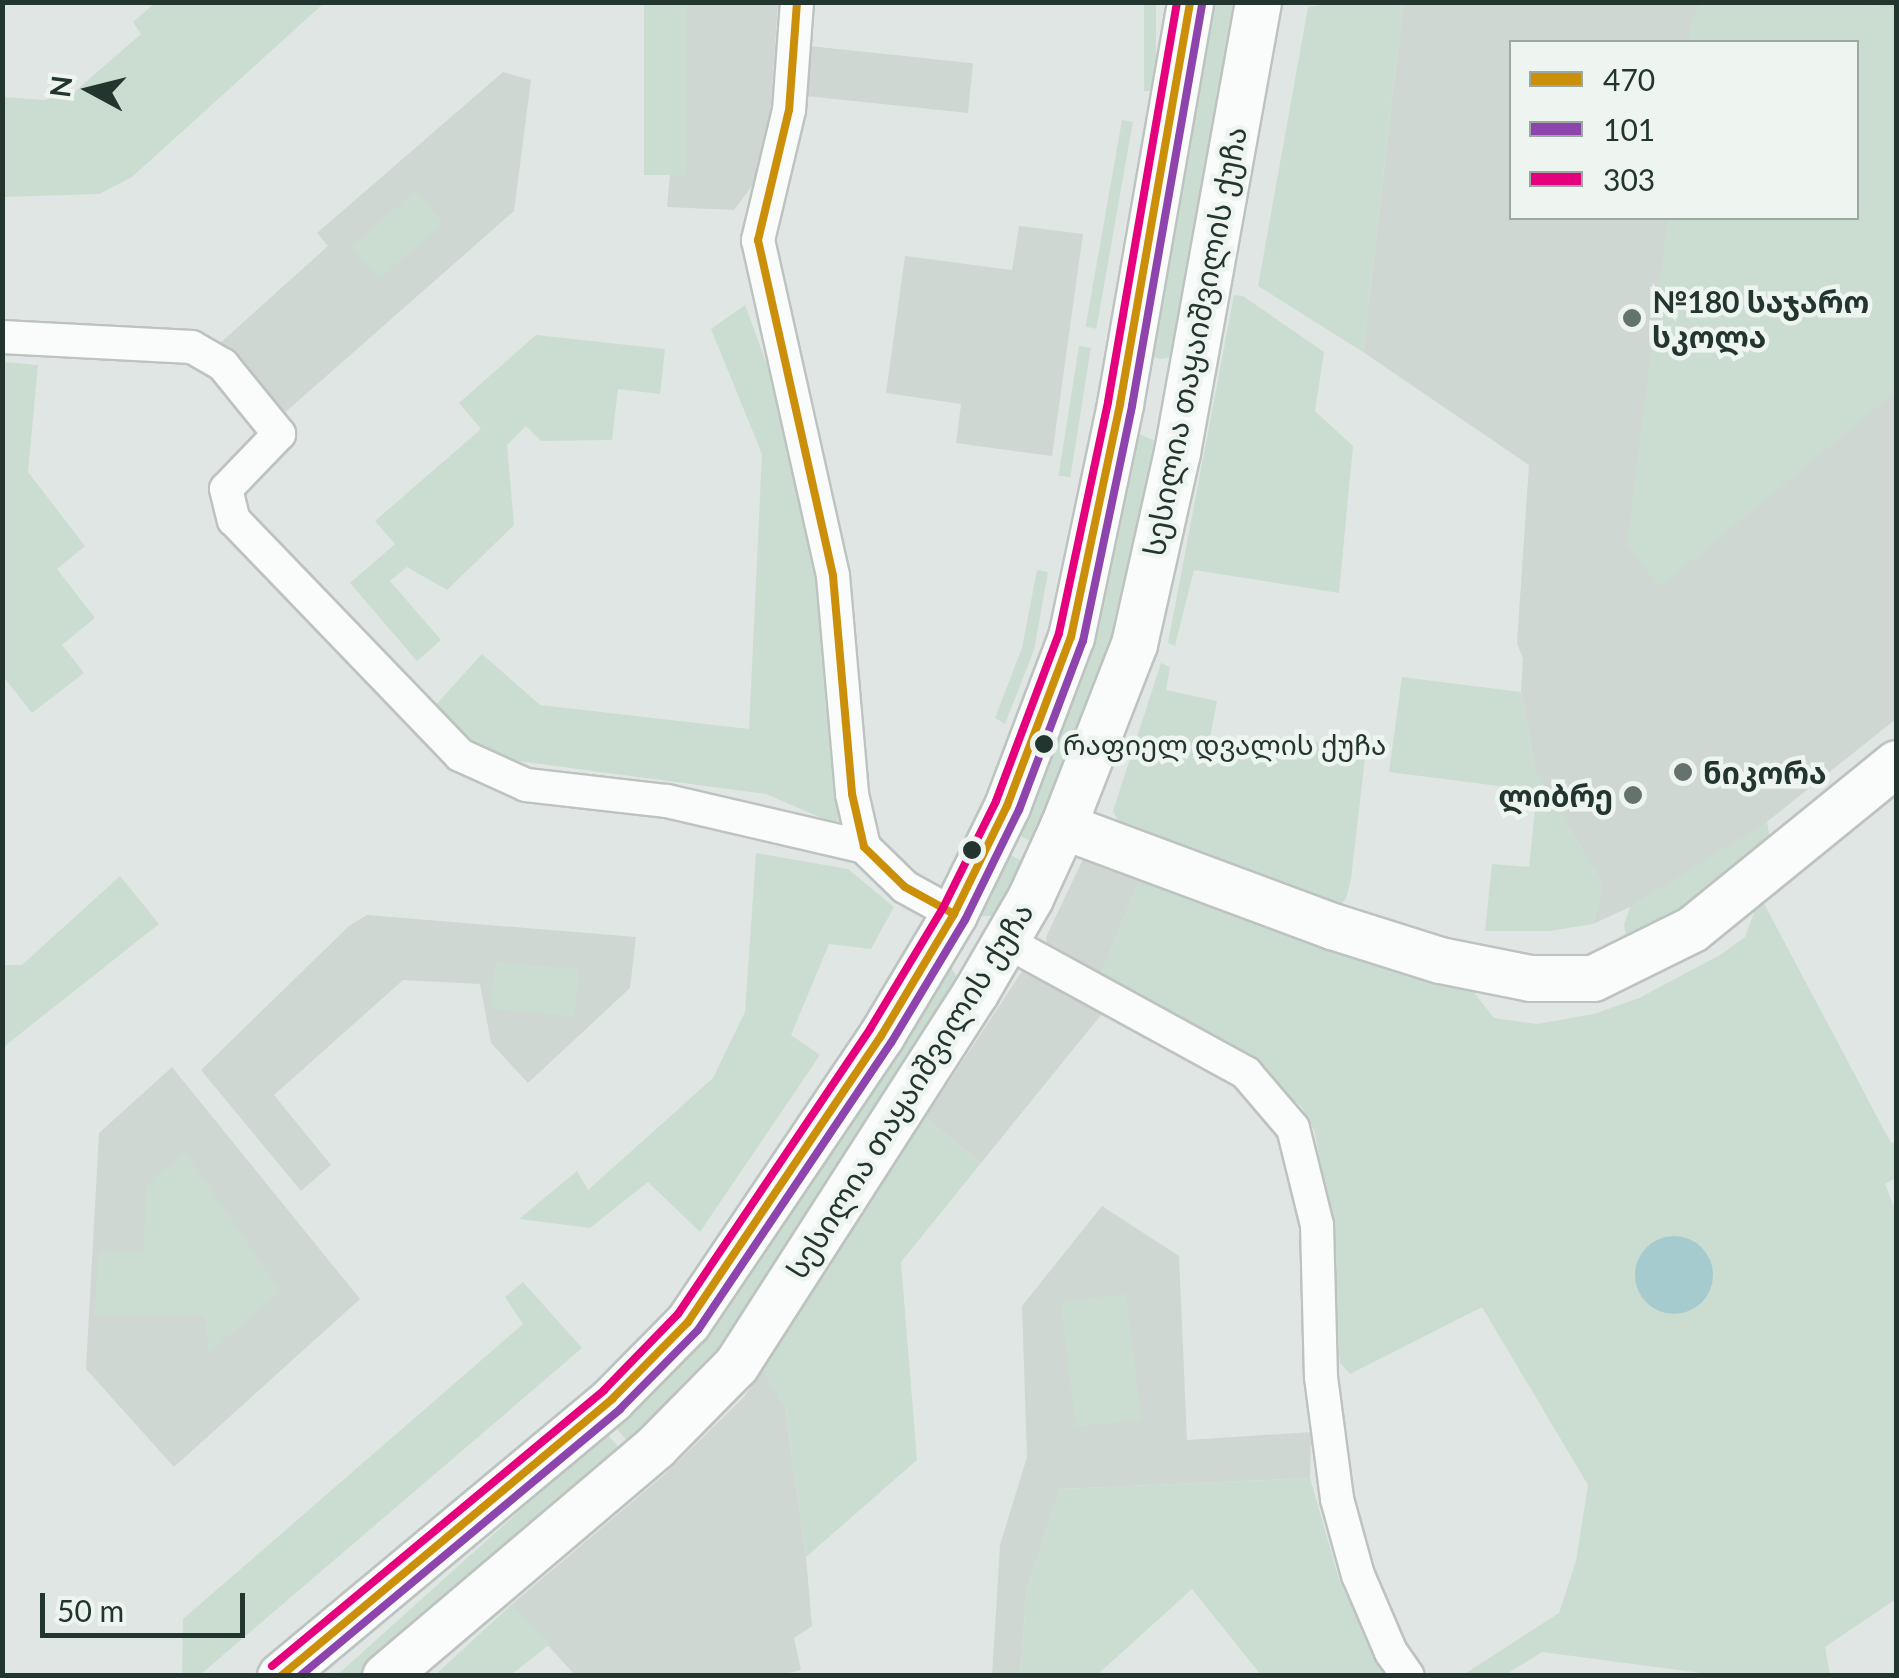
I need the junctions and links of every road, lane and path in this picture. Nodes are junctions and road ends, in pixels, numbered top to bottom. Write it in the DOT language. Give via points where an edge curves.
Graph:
graph roads {
  1 [pos="797,2"];
  2 [pos="1190,2"];
  3 [pos="1258,2"];
  4 [pos="2,338"];
  5 [pos="1130,347"];
  6 [pos="1193,361"];
  7 [pos="1114,435"];
  8 [pos="1176,452"];
  9 [pos="1894,771"];
  10 [pos="1064,826"];
  11 [pos="864,847"];
  12 [pos="944,932"];
  13 [pos="1007,942"];
  14 [pos="975,993"];
  15 [pos="280,1676"];
  16 [pos="385,1676"];
  17 [pos="1408,1676"];
  1 -- 11 [label="street" via="789,110 758,240 833,576 852,794"];
  2 -- 5 [label="main road, სესილია თაყაიშვილის ქუჩა"];
  3 -- 6 [label="main road, სესილია თაყაიშვილის ქუჩა"];
  4 -- 11 [label="street" via="192,347 224,365 280,434 226,489 234,520 460,756 526,785 666,802"];
  5 -- 6 [label="main road" via="1150,370 1176,370"];
  5 -- 7 [label="main road, სესილია თაყაიშვილის ქუჩა"];
  6 -- 8 [label="main road, სესილია თაყაიშვილის ქუჩა"];
  7 -- 8 [label="main road" via="1131,416 1154,412 1173,429"];
  7 -- 12 [label="main road, სესილია თაყაიშვილის ქუჩა" via="1070,637 1007,806"];
  8 -- 10 [label="main road, სესილია თაყაიშვილის ქუჩა" via="1134,644"];
  9 -- 10 [label="main road" via="1692,930 1593,978 1530,978 1440,960"];
  10 -- 13 [label="main road, სესილია თაყაიშვილის ქუჩა"];
  11 -- 12 [label="street"];
  12 -- 13 [label="main road"];
  12 -- 14 [label="main road" via="952,951 974,966"];
  12 -- 15 [label="main road, სესილია თაყაიშვილის ქუჩა" via="688,1322 612,1400"];
  13 -- 14 [label="main road, სესილია თაყაიშვილის ქუჩა"];
  13 -- 17 [label="street" via="1246,1073 1292,1128 1317,1225 1322,1401 1337,1499 1358,1575"];
  14 -- 16 [label="main road, სესილია თაყაიშვილის ქუჩა" via="736,1365 656,1446"];
}
